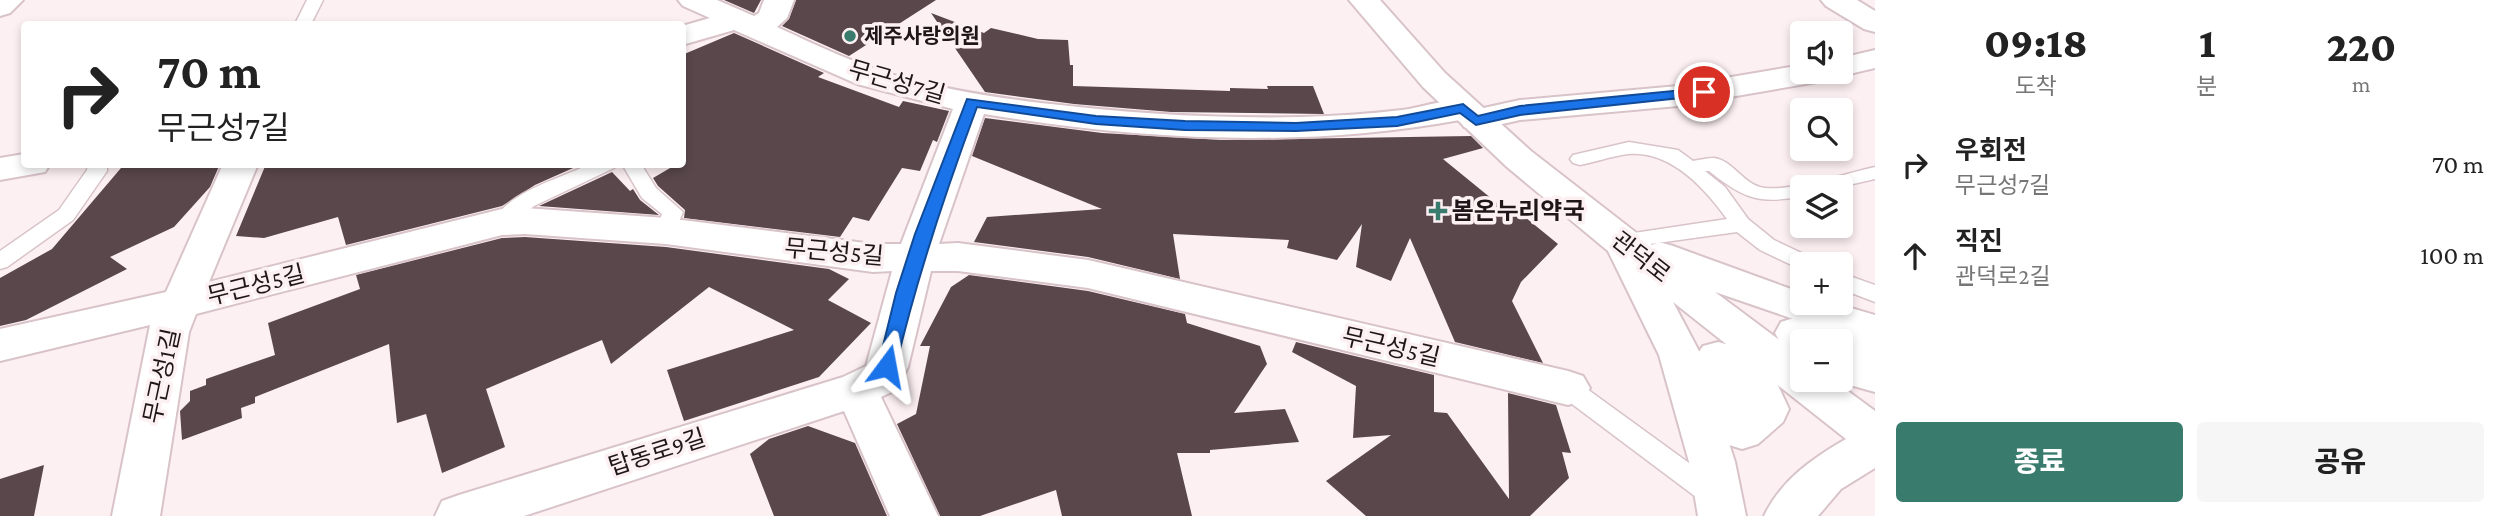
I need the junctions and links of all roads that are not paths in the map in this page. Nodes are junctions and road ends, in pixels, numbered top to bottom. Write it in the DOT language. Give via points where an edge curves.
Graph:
graph roads {
  1 [pos="8,0"];
  2 [pos="314,0"];
  3 [pos="693,0"];
  4 [pos="779,0"];
  5 [pos="1364,0"];
  6 [pos="1836,0"];
  7 [pos="0,7"];
  8 [pos="304,21"];
  9 [pos="1875,23"];
  10 [pos="746,24"];
  11 [pos="686,35"];
  12 [pos="1875,59"];
  13 [pos="1853,64"];
  14 [pos="1790,77"];
  15 [pos="972,102"];
  16 [pos="1469,114"];
  17 [pos="1580,159"];
  18 [pos="21,166"];
  19 [pos="95,168"];
  20 [pos="239,168"];
  21 [pos="598,168"];
  22 [pos="633,168"];
  23 [pos="1689,168"];
  24 [pos="0,169"];
  25 [pos="1875,173"];
  26 [pos="1853,178"];
  27 [pos="1790,193"];
  28 [pos="502,222"];
  29 [pos="1741,224"];
  30 [pos="666,231"];
  31 [pos="1621,241"];
  32 [pos="1790,256"];
  33 [pos="916,258"];
  34 [pos="0,262"];
  35 [pos="1853,286"];
  36 [pos="1875,294"];
  37 [pos="181,303"];
  38 [pos="1807,329"];
  39 [pos="1826,329"];
  40 [pos="1875,331"];
  41 [pos="1853,337"];
  42 [pos="0,345"];
  43 [pos="1875,349"];
  44 [pos="1853,369"];
  45 [pos="1875,375"];
  46 [pos="1569,388"];
  47 [pos="856,390"];
  48 [pos="1875,436"];
  49 [pos="1875,445"];
  50 [pos="1720,507"];
  51 [pos="136,516"];
  52 [pos="459,516"];
  53 [pos="914,516"];
  54 [pos="1788,516"];
  1 -- 7 [label="street"];
  2 -- 8 [label="lane"];
  3 -- 10 [label="street, 무근성7길"];
  4 -- 10 [label="street" via="772,18"];
  5 -- 16 [label="street, 관덕로"];
  6 -- 9 [label="street"];
  10 -- 11 [label="street"];
  10 -- 15 [label="street, 무근성7길" via="869,77"];
  12 -- 13 [label="street"];
  14 -- 16 [label="street, 무근성7길" via="1678,96"];
  15 -- 16 [label="street, 무근성7길" via="1096,120 1185,126 1343,125"];
  15 -- 33 [label="street, 탑동로9길"];
  16 -- 31 [label="street, 관덕로"];
  17 -- 23 [label="lane" via="1629,148 1671,154"];
  18 -- 24 [label="street"];
  19 -- 34 [label="lane" via="66,215"];
  20 -- 37 [label="street, 무근성1길"];
  21 -- 28 [label="lane" via="527,201"];
  22 -- 30 [label="lane" via="649,193 673,212"];
  23 -- 27 [label="lane" via="1713,164 1747,190 1763,196"];
  23 -- 29 [label="lane" via="1718,192"];
  25 -- 26 [label="lane"];
  28 -- 30 [label="street, 무근성5길"];
  28 -- 37 [label="street, 무근성5길"];
  29 -- 31 [label="lane"];
  29 -- 32 [label="lane"];
  30 -- 33 [label="street, 무근성5길" via="873,258"];
  31 -- 40 [label="street" via="1771,298"];
  31 -- 48 [label="street, 관덕로"];
  31 -- 50 [label="street" via="1680,355 1712,461"];
  33 -- 46 [label="street, 무근성5길" via="958,257 1088,274"];
  33 -- 47 [label="street, 탑동로9길" via="887,366 881,378"];
  35 -- 36 [label="lane"];
  37 -- 42 [label="street, 무근성5길"];
  37 -- 51 [label="street, 무근성1길" via="168,332"];
  38 -- 39 [label="street"];
  41 -- 43 [label="street"];
  44 -- 45 [label="street"];
  46 -- 50 [label="lane, 무근성5길"];
  47 -- 52 [label="street, 탑동로9길"];
  47 -- 53 [label="street"];
  49 -- 54 [label="street" via="1825,475"];
}
